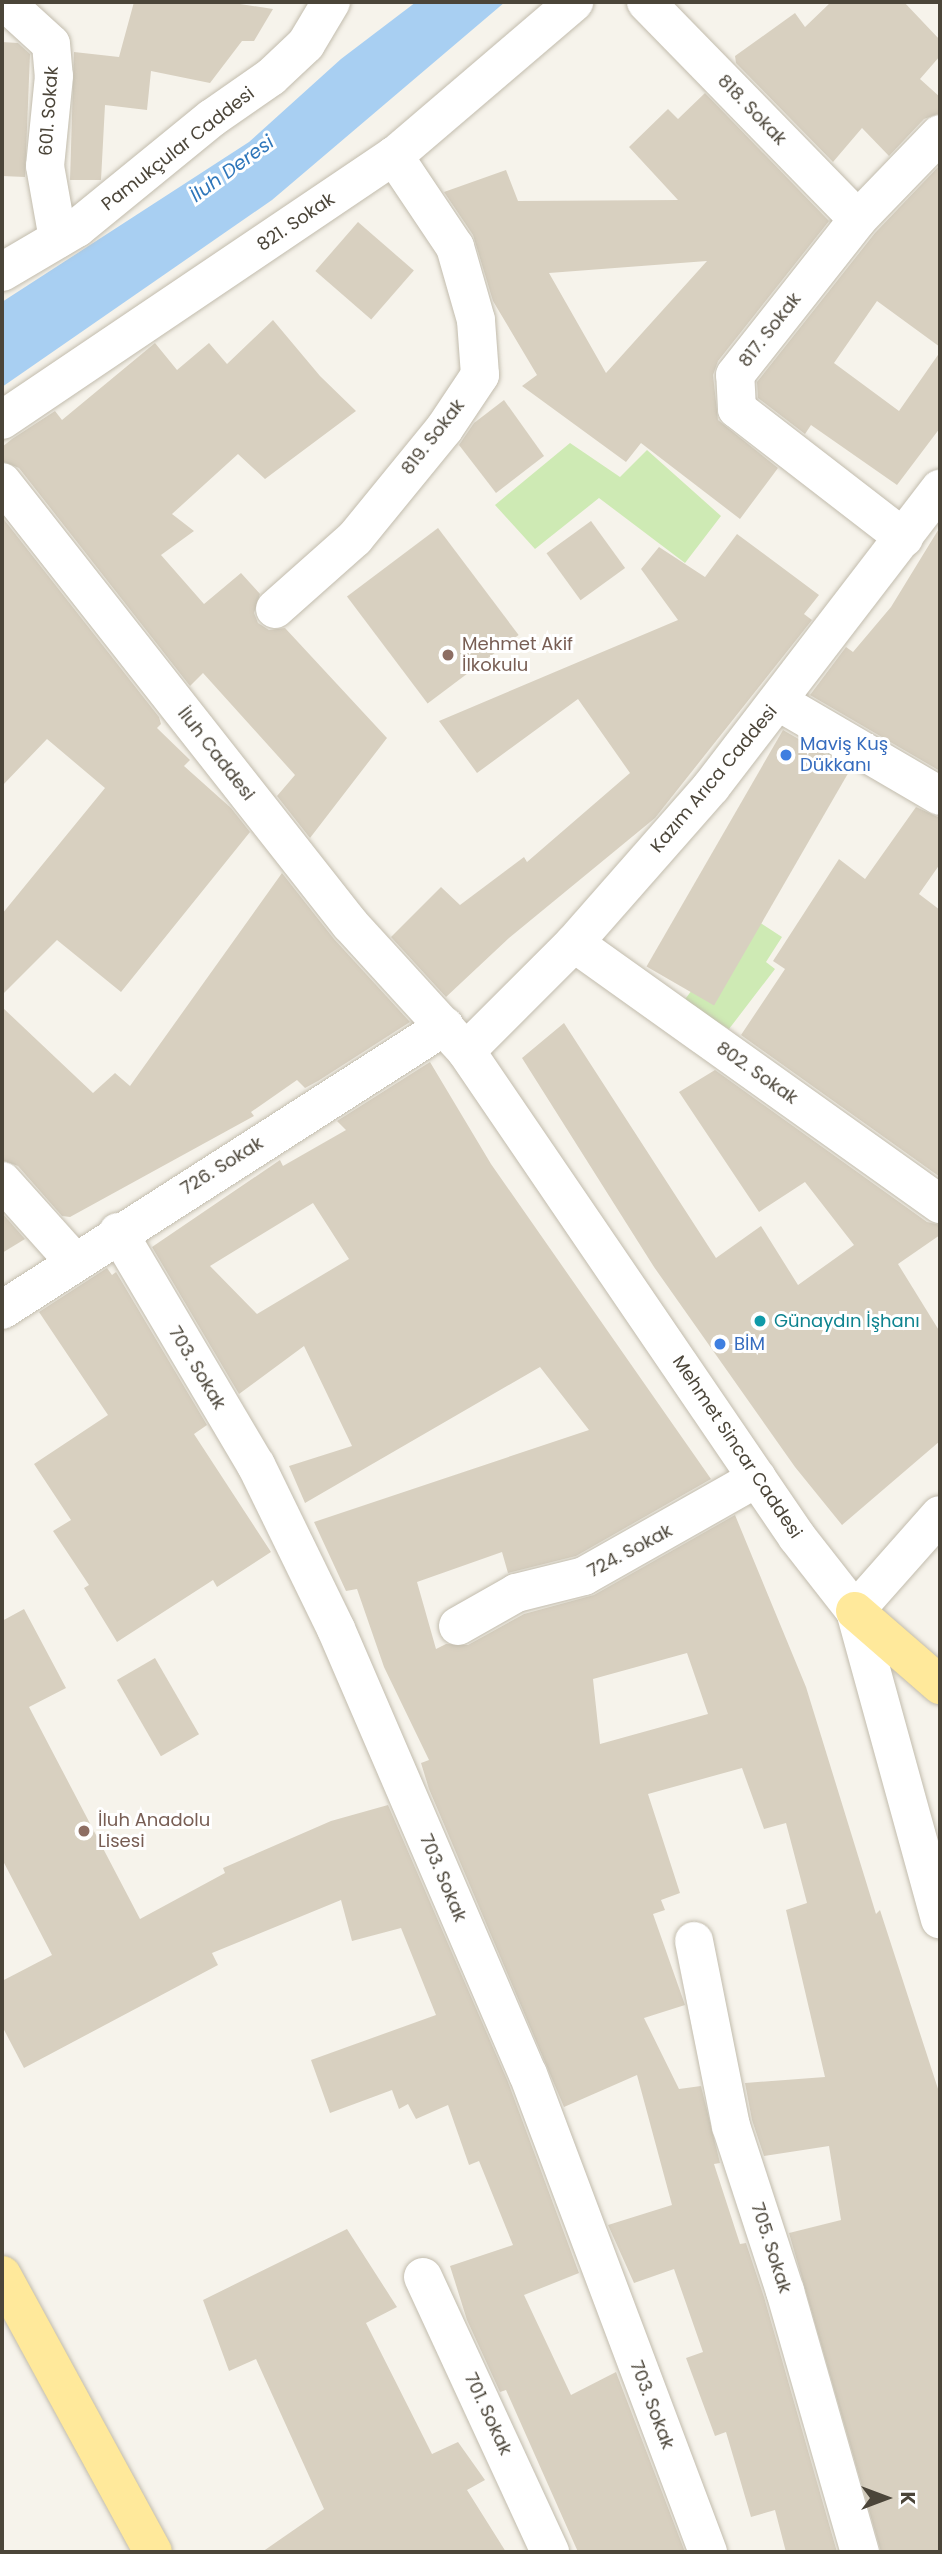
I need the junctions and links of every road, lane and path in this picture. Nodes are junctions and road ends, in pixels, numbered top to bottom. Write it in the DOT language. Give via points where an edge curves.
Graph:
graph roads {
  1 [pos="5,2"];
  2 [pos="331,2"];
  3 [pos="574,2"];
  4 [pos="646,2"];
  5 [pos="940,134"];
  6 [pos="394,156"];
  7 [pos="858,219"];
  8 [pos="58,239"];
  9 [pos="2,272"];
  10 [pos="2,420"];
  11 [pos="2,482"];
  12 [pos="940,489"];
  13 [pos="905,538"];
  14 [pos="275,609"];
  15 [pos="779,702"];
  16 [pos="940,796"];
  17 [pos="574,943"];
  18 [pos="450,1032"];
  19 [pos="2,1181"];
  20 [pos="940,1204"];
  21 [pos="118,1231"];
  22 [pos="73,1260"];
  23 [pos="2,1310"];
  24 [pos="757,1478"];
  25 [pos="940,1515"];
  26 [pos="855,1611"];
  27 [pos="458,1626"];
  28 [pos="940,1685"];
  29 [pos="940,1920"];
  30 [pos="694,1941"];
  31 [pos="2,2275"];
  32 [pos="423,2277"];
  33 [pos="153,2552"];
  34 [pos="550,2552"];
  35 [pos="708,2552"];
  36 [pos="860,2552"];
  1 -- 8 [label="street, 601. Sokak" via="51,44 54,76 45,166"];
  2 -- 8 [label="street, Pamukçular Caddesi" via="306,44 271,78"];
  3 -- 6 [label="street, 821. Sokak"];
  4 -- 7 [label="street, 818. Sokak"];
  5 -- 7 [label="street, 817. Sokak"];
  6 -- 10 [label="street, 821. Sokak"];
  6 -- 14 [label="street, 819. Sokak" via="455,247 476,320 480,376 444,429 355,538"];
  7 -- 13 [label="street, 817. Sokak" via="735,375 737,409"];
  8 -- 9 [label="street, Pamukçular Caddesi"];
  11 -- 18 [label="street, İluh Caddesi" via="350,924"];
  12 -- 13 [label="street, Kazım Arıca Caddesi"];
  13 -- 15 [label="street, Kazım Arıca Caddesi"];
  15 -- 16 [label="street"];
  15 -- 17 [label="street, Kazım Arıca Caddesi"];
  17 -- 18 [label="street, Kazım Arıca Caddesi"];
  17 -- 20 [label="street, 802. Sokak"];
  18 -- 21 [label="street, 726. Sokak"];
  18 -- 24 [label="street, Mehmet Sincar Caddesi"];
  19 -- 22 [label="street"];
  21 -- 22 [label="street, 726. Sokak"];
  21 -- 35 [label="street, 703. Sokak" via="256,1465 336,1629 528,2074"];
  22 -- 23 [label="street, 726. Sokak"];
  24 -- 26 [label="street, Mehmet Sincar Caddesi"];
  24 -- 27 [label="street, 724. Sokak" via="584,1576 516,1593"];
  25 -- 26 [label="street"];
  26 -- 28 [label="main road"];
  26 -- 29 [label="street, Mehmet Sincar Caddesi"];
  30 -- 36 [label="street, 705. Sokak" via="731,2126"];
  31 -- 33 [label="main road"];
  32 -- 34 [label="street, 701. Sokak"];
}
